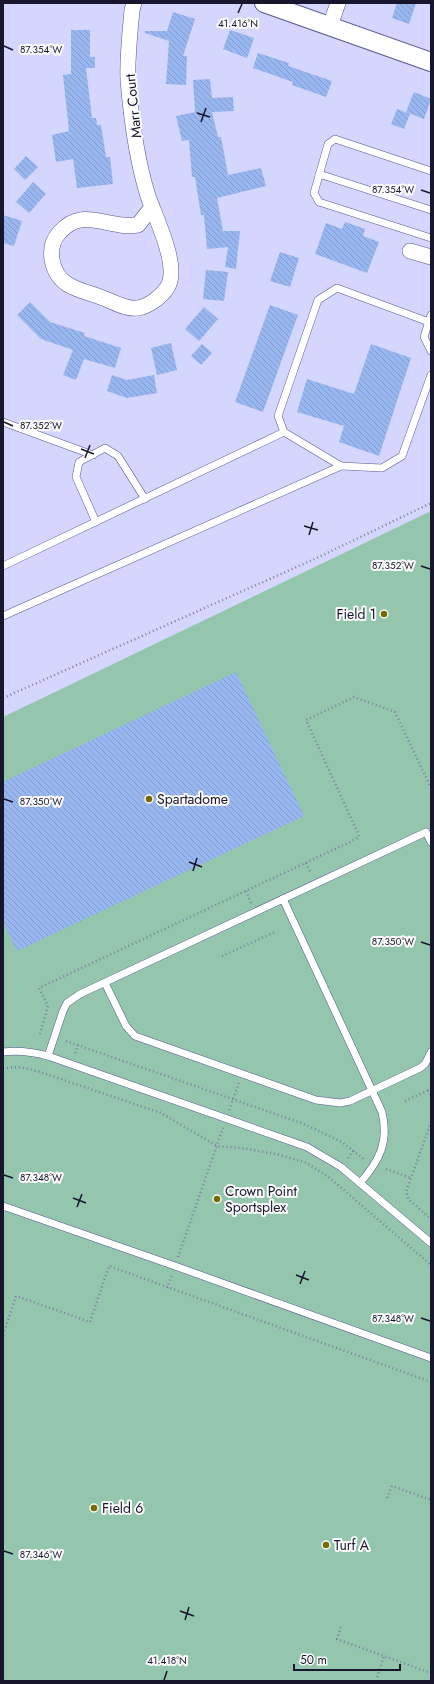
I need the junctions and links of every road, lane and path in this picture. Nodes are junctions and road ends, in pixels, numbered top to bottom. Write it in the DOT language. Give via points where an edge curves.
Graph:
graph roads {
  1 [pos="134,3"];
  2 [pos="264,3"];
  3 [pos="338,3"];
  4 [pos="330,26"];
  5 [pos="431,62"];
  6 [pos="431,171"];
  7 [pos="319,174"];
  8 [pos="152,207"];
  9 [pos="431,210"];
  10 [pos="431,238"];
  11 [pos="410,251"];
  12 [pos="431,257"];
  13 [pos="430,318"];
  14 [pos="431,350"];
  15 [pos="431,375"];
  16 [pos="3,422"];
  17 [pos="284,432"];
  18 [pos="93,454"];
  19 [pos="341,466"];
  20 [pos="145,499"];
  21 [pos="431,503"];
  22 [pos="96,522"];
  23 [pos="3,566"];
  24 [pos="3,616"];
  25 [pos="3,698"];
  26 [pos="430,781"];
  27 [pos="431,788"];
  28 [pos="431,842"];
  29 [pos="283,899"];
  30 [pos="274,932"];
  31 [pos="222,956"];
  32 [pos="105,983"];
  33 [pos="40,1034"];
  34 [pos="66,1041"];
  35 [pos="78,1045"];
  36 [pos="3,1052"];
  37 [pos="431,1052"];
  38 [pos="75,1053"];
  39 [pos="48,1056"];
  40 [pos="3,1068"];
  41 [pos="242,1074"];
  42 [pos="68,1075"];
  43 [pos="66,1081"];
  44 [pos="430,1090"];
  45 [pos="373,1091"];
  46 [pos="431,1096"];
  47 [pos="233,1099"];
  48 [pos="405,1101"];
  49 [pos="226,1118"];
  50 [pos="431,1122"];
  51 [pos="217,1146"];
  52 [pos="354,1150"];
  53 [pos="348,1158"];
  54 [pos="366,1160"];
  55 [pos="386,1169"];
  56 [pos="334,1175"];
  57 [pos="411,1178"];
  58 [pos="331,1179"];
  59 [pos="360,1183"];
  60 [pos="3,1206"];
  61 [pos="431,1219"];
  62 [pos="431,1243"];
  63 [pos="178,1258"];
  64 [pos="431,1265"];
  65 [pos="172,1274"];
  66 [pos="167,1288"];
  67 [pos="3,1335"];
  68 [pos="431,1358"];
  69 [pos="431,1382"];
  70 [pos="387,1498"];
  71 [pos="431,1500"];
  72 [pos="341,1627"];
  73 [pos="384,1656"];
  74 [pos="431,1673"];
  75 [pos="376,1681"];
  1 -- 8 [label="street, Marr Court" via="128,78 136,142"];
  2 -- 4 [label="street"];
  3 -- 4 [label="street"];
  4 -- 5 [label="street"];
  6 -- 7 [label="lane" via="335,139 328,144"];
  7 -- 9 [label="lane"];
  7 -- 10 [label="lane" via="314,192 319,202"];
  8 -- 8 [label="street, Marr Court" via="171,268 167,288 158,298 137,308 124,306 67,284 59,276 51,257 52,246 56,236 65,226 76,220 86,219 128,226 138,225"];
  11 -- 12 [label="street"];
  13 -- 14 [label="lane" via="424,338"];
  13 -- 17 [label="lane" via="337,288 318,300 278,416"];
  15 -- 19 [label="lane" via="402,456 382,468"];
  16 -- 18 [label="lane"];
  17 -- 19 [label="lane"];
  17 -- 20 [label="lane"];
  18 -- 20 [label="lane" via="105,448 118,456"];
  18 -- 22 [label="lane" via="79,462 76,477"];
  19 -- 24 [label="lane"];
  20 -- 22 [label="lane"];
  21 -- 25 [label="path" via="312,560"];
  22 -- 23 [label="lane"];
  26 -- 27 [label="path"];
  26 -- 33 [label="path" via="395,712 354,697 306,720 359,837 39,988 48,1006"];
  28 -- 29 [label="lane" via="426,832"];
  29 -- 32 [label="lane"];
  29 -- 45 [label="lane"];
  30 -- 31 [label="path"];
  32 -- 39 [label="lane" via="67,1003"];
  32 -- 41 [label="lane" via="126,1026 135,1036"];
  34 -- 35 [label="path"];
  35 -- 38 [label="path"];
  35 -- 47 [label="path"];
  36 -- 39 [label="lane" via="17,1050"];
  37 -- 45 [label="lane" via="420,1068"];
  39 -- 49 [label="lane"];
  40 -- 43 [label="path" via="27,1068"];
  41 -- 45 [label="lane" via="331,1103 350,1101"];
  41 -- 47 [label="path"];
  42 -- 43 [label="path"];
  43 -- 51 [label="path" via="161,1113"];
  44 -- 46 [label="path"];
  44 -- 48 [label="path"];
  45 -- 59 [label="lane" via="384,1120 384,1140 378,1160"];
  47 -- 49 [label="path"];
  47 -- 52 [label="path" via="318,1129"];
  49 -- 51 [label="path"];
  49 -- 59 [label="lane" via="307,1147 335,1162"];
  50 -- 57 [label="path"];
  51 -- 58 [label="path" via="257,1150 293,1158 307,1163"];
  51 -- 63 [label="path"];
  52 -- 53 [label="path"];
  52 -- 54 [label="path"];
  55 -- 57 [label="path"];
  56 -- 58 [label="path"];
  57 -- 61 [label="path" via="406,1190 408,1199"];
  58 -- 64 [label="path"];
  59 -- 62 [label="lane"];
  60 -- 68 [label="lane"];
  65 -- 66 [label="path"];
  66 -- 67 [label="path" via="109,1266 90,1322 16,1296"];
  66 -- 69 [label="path"];
  70 -- 71 [label="path" via="392,1486"];
  72 -- 73 [label="path" via="337,1639"];
  73 -- 74 [label="path"];
  73 -- 75 [label="path"];
}
